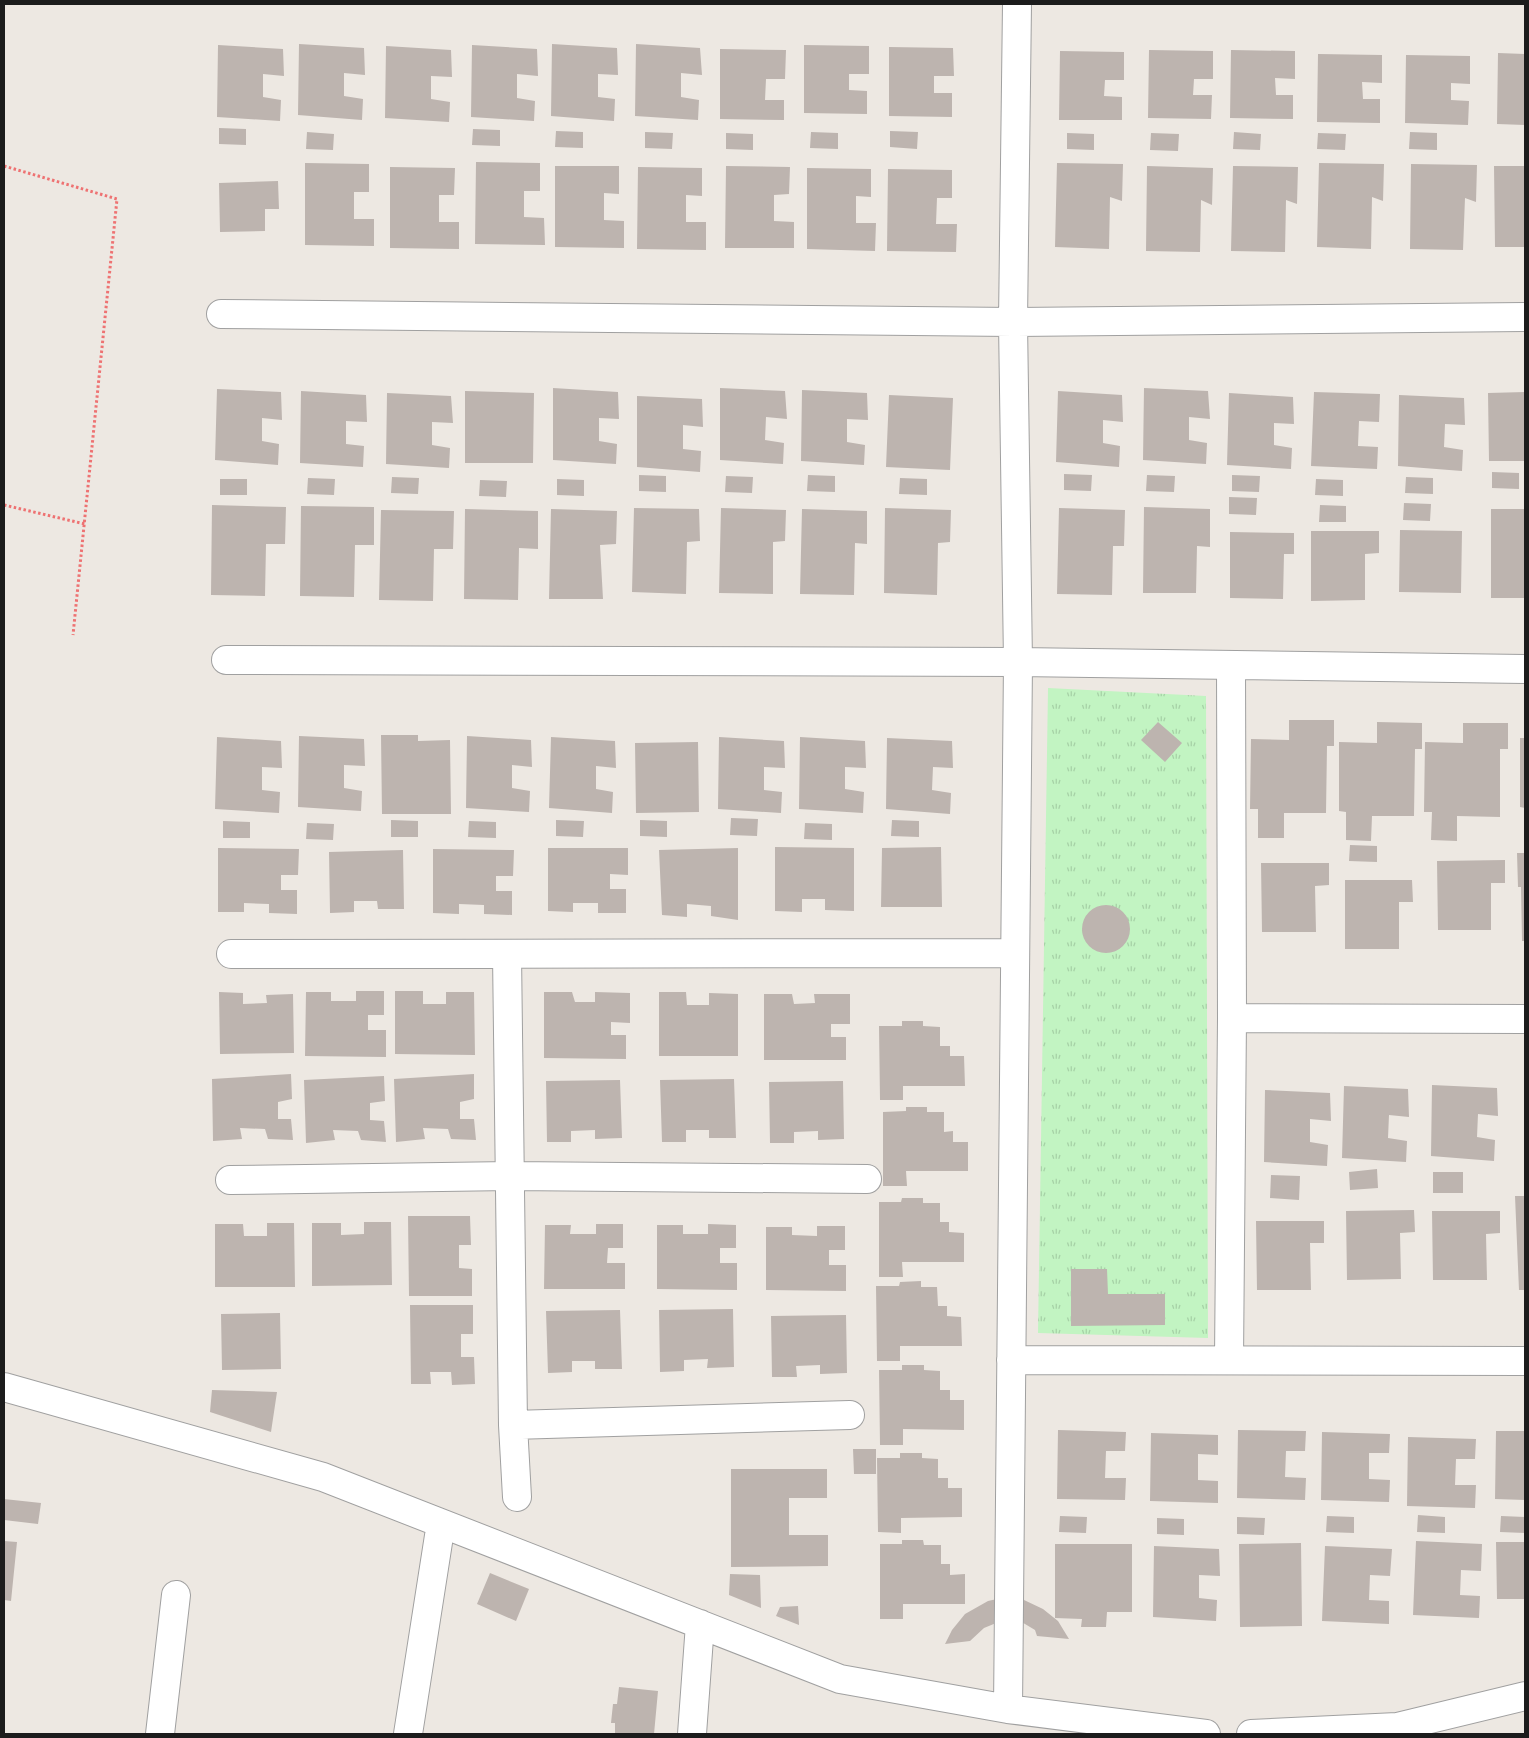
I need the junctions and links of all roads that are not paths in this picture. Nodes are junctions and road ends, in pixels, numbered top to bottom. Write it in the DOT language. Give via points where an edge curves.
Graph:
graph roads {
  1 [pos="1017,4"];
  2 [pos="221,314"];
  3 [pos="1525,317"];
  4 [pos="1013,322"];
  5 [pos="226,660"];
  6 [pos="1018,662"];
  7 [pos="1232,664"];
  8 [pos="1525,669"];
  9 [pos="1015,953"];
  10 [pos="231,954"];
  11 [pos="507,954"];
  12 [pos="1232,1018"];
  13 [pos="1525,1019"];
  14 [pos="510,1176"];
  15 [pos="866,1179"];
  16 [pos="230,1180"];
  17 [pos="1011,1360"];
  18 [pos="1229,1360"];
  19 [pos="1525,1360"];
  20 [pos="4,1387"];
  21 [pos="850,1416"];
  22 [pos="514,1425"];
  23 [pos="517,1497"];
  24 [pos="441,1523"];
  25 [pos="176,1595"];
  26 [pos="700,1624"];
  27 [pos="1525,1696"];
  28 [pos="1008,1709"];
  29 [pos="160,1734"];
  30 [pos="408,1734"];
  31 [pos="692,1734"];
  32 [pos="1206,1734"];
  33 [pos="1251,1734"];
  1 -- 4 [label="street"];
  2 -- 4 [label="street"];
  3 -- 4 [label="street"];
  4 -- 6 [label="street"];
  5 -- 6 [label="street"];
  6 -- 7 [label="street"];
  6 -- 9 [label="street"];
  7 -- 8 [label="street"];
  7 -- 12 [label="street"];
  9 -- 11 [label="street"];
  9 -- 17 [label="street"];
  10 -- 11 [label="street"];
  11 -- 14 [label="street"];
  12 -- 13 [label="street"];
  12 -- 18 [label="street"];
  14 -- 15 [label="street"];
  14 -- 16 [label="street"];
  14 -- 22 [label="street"];
  17 -- 18 [label="street"];
  17 -- 28 [label="street"];
  18 -- 19 [label="street"];
  20 -- 24 [label="street" via="323,1477"];
  21 -- 22 [label="street"];
  22 -- 23 [label="street"];
  24 -- 26 [label="street"];
  24 -- 30 [label="street"];
  25 -- 29 [label="street"];
  26 -- 28 [label="street" via="840,1679"];
  26 -- 31 [label="street"];
  27 -- 33 [label="street" via="1397,1727"];
  28 -- 32 [label="street"];
}
